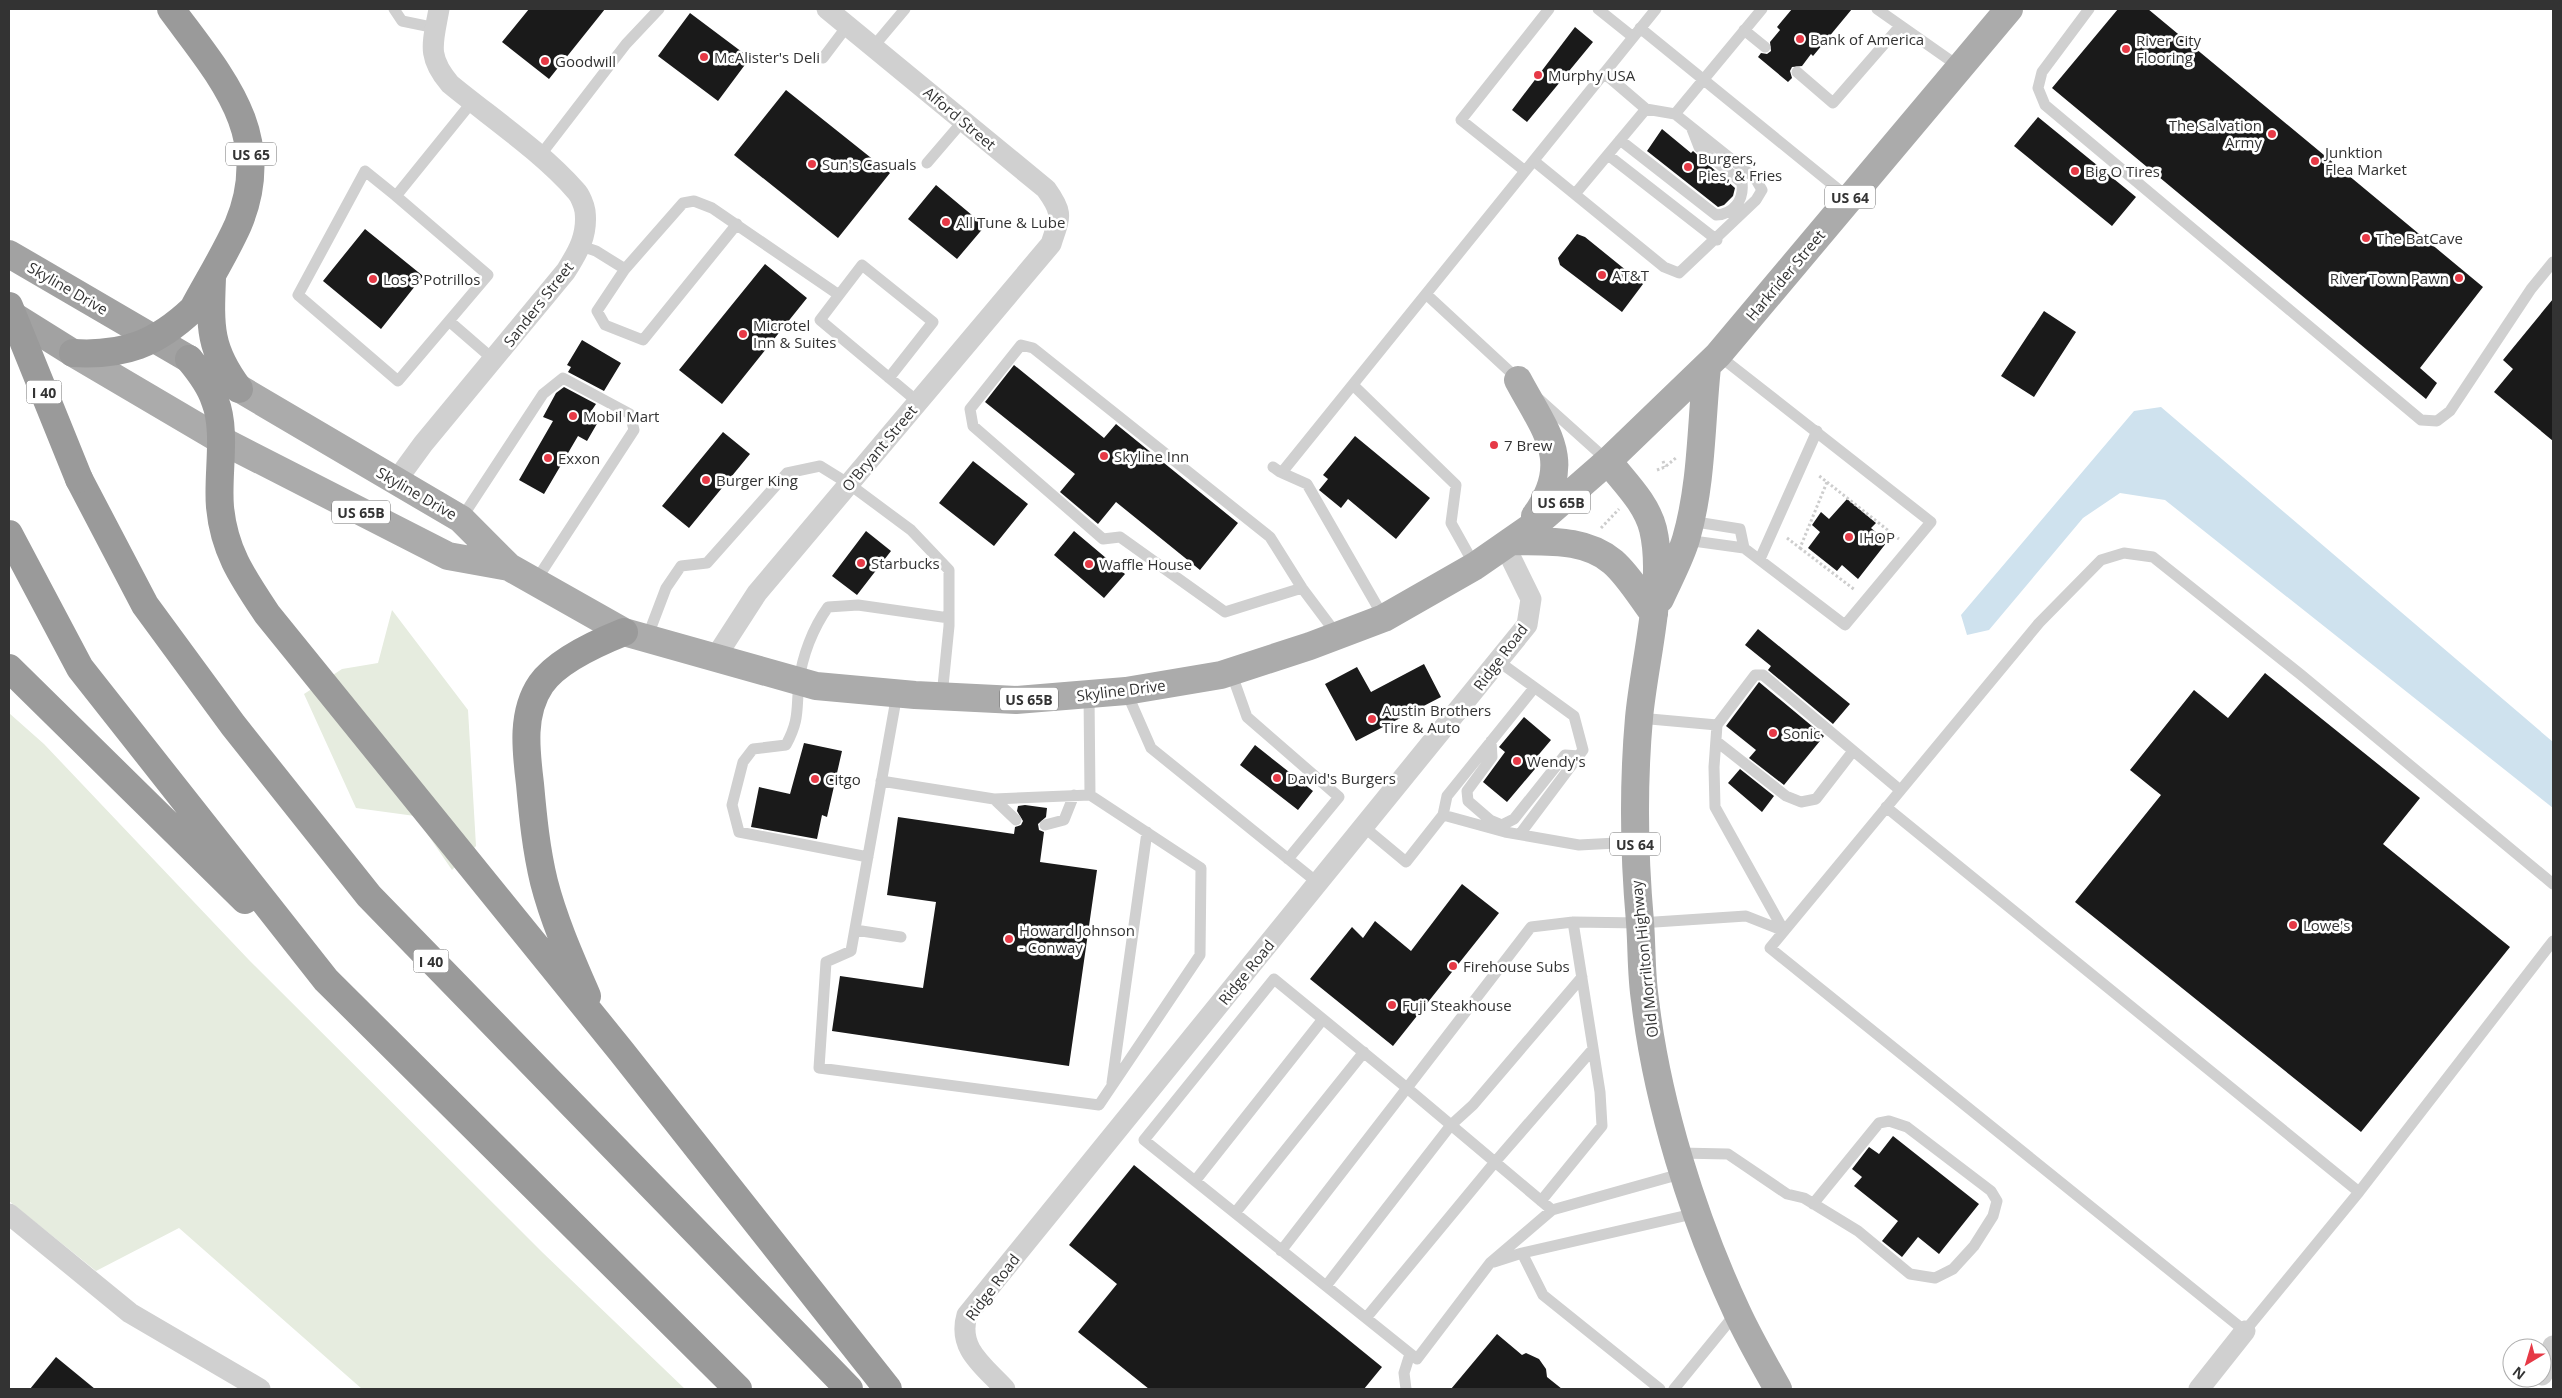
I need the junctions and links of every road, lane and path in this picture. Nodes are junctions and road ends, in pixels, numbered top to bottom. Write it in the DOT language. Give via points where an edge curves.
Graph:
graph roads {
  1 [pos="170,9"];
  2 [pos="394,9"];
  3 [pos="659,9"];
  4 [pos="827,9"];
  5 [pos="905,9"];
  6 [pos="1549,9"];
  7 [pos="1598,9"];
  8 [pos="1656,9"];
  9 [pos="1762,9"];
  10 [pos="1877,9"];
  11 [pos="2009,9"];
  12 [pos="2089,9"];
  13 [pos="437,18"];
  14 [pos="848,25"];
  15 [pos="1900,26"];
  16 [pos="1744,30"];
  17 [pos="1637,33"];
  18 [pos="873,47"];
  19 [pos="1766,47"];
  20 [pos="823,58"];
  21 [pos="1961,68"];
  22 [pos="1797,72"];
  23 [pos="1604,73"];
  24 [pos="1703,79"];
  25 [pos="472,102"];
  26 [pos="1646,109"];
  27 [pos="1675,114"];
  28 [pos="963,121"];
  29 [pos="1692,128"];
  30 [pos="1620,140"];
  31 [pos="1608,155"];
  32 [pos="539,157"];
  33 [pos="1534,161"];
  34 [pos="927,163"];
  35 [pos="1525,172"];
  36 [pos="1575,194"];
  37 [pos="396,196"];
  38 [pos="1849,198"];
  39 [pos="736,224"];
  40 [pos="1716,240"];
  41 [pos="1052,244"];
  42 [pos="581,246"];
  43 [pos="9,254"];
  44 [pos="2553,262"];
  45 [pos="625,269"];
  46 [pos="212,273"];
  47 [pos="1426,294"];
  48 [pos="839,295"];
  49 [pos="9,306"];
  50 [pos="9,313"];
  51 [pos="449,321"];
  52 [pos="154,338"];
  53 [pos="73,353"];
  54 [pos="189,359"];
  55 [pos="494,360"];
  56 [pos="1712,361"];
  57 [pos="889,378"];
  58 [pos="1518,380"];
  59 [pos="1353,385"];
  60 [pos="240,389"];
  61 [pos="918,402"];
  62 [pos="1817,430"];
  63 [pos="220,439"];
  64 [pos="1608,461"];
  65 [pos="1663,461"];
  66 [pos="1657,470"];
  67 [pos="1818,475"];
  68 [pos="396,481"];
  69 [pos="1827,482"];
  70 [pos="849,484"];
  71 [pos="1612,507"];
  72 [pos="461,519"];
  73 [pos="1599,530"];
  74 [pos="1688,531"];
  75 [pos="9,534"];
  76 [pos="1787,538"];
  77 [pos="1508,543"];
  78 [pos="1744,548"];
  79 [pos="1800,548"];
  80 [pos="1910,548"];
  81 [pos="1760,559"];
  82 [pos="1475,566"];
  83 [pos="509,567"];
  84 [pos="535,582"];
  85 [pos="1302,588"];
  86 [pos="1867,599"];
  87 [pos="1654,614"];
  88 [pos="949,618"];
  89 [pos="1384,618"];
  90 [pos="636,635"];
  91 [pos="1338,636"];
  92 [pos="715,658"];
  93 [pos="1498,661"];
  94 [pos="9,668"];
  95 [pos="1231,672"];
  96 [pos="799,681"];
  97 [pos="1534,688"];
  98 [pos="1126,691"];
  99 [pos="897,694"];
  100 [pos="1089,694"];
  101 [pos="942,696"];
  102 [pos="1639,718"];
  103 [pos="1717,725"];
  104 [pos="1491,741"];
  105 [pos="1716,742"];
  106 [pos="1853,751"];
  107 [pos="1579,756"];
  108 [pos="881,781"];
  109 [pos="1900,790"];
  110 [pos="1090,795"];
  111 [pos="1074,796"];
  112 [pos="994,799"];
  113 [pos="1886,807"];
  114 [pos="1443,815"];
  115 [pos="1016,820"];
  116 [pos="1045,825"];
  117 [pos="1364,828"];
  118 [pos="1147,832"];
  119 [pos="1520,834"];
  120 [pos="1635,842"];
  121 [pos="868,857"];
  122 [pos="1288,859"];
  123 [pos="1318,884"];
  124 [pos="2553,884"];
  125 [pos="1573,922"];
  126 [pos="1640,923"];
  127 [pos="855,930"];
  128 [pos="1784,930"];
  129 [pos="901,937"];
  130 [pos="2553,941"];
  131 [pos="1582,978"];
  132 [pos="326,980"];
  133 [pos="1323,1019"];
  134 [pos="601,1027"];
  135 [pos="1593,1049"];
  136 [pos="1364,1052"];
  137 [pos="1112,1085"];
  138 [pos="1407,1088"];
  139 [pos="1452,1125"];
  140 [pos="1495,1162"];
  141 [pos="1681,1163"];
  142 [pos="1195,1181"];
  143 [pos="2359,1192"];
  144 [pos="1541,1201"];
  145 [pos="1813,1204"];
  146 [pos="1552,1210"];
  147 [pos="1235,1213"];
  148 [pos="1697,1213"];
  149 [pos="9,1214"];
  150 [pos="1282,1250"];
  151 [pos="1522,1253"];
  152 [pos="1490,1263"];
  153 [pos="1326,1286"];
  154 [pos="1737,1312"];
  155 [pos="1366,1318"];
  156 [pos="2245,1331"];
  157 [pos="1410,1354"];
  158 [pos="260,1389"];
  159 [pos="738,1389"];
  160 [pos="849,1389"];
  161 [pos="888,1389"];
  162 [pos="1005,1389"];
  163 [pos="1406,1389"];
  164 [pos="1660,1389"];
  165 [pos="1674,1389"];
  166 [pos="1778,1389"];
  167 [pos="2199,1389"];
  1 -- 46 [label="highway, US 65" via="222,78 246,124 250,146 251,174 244,205 237,226"];
  2 -- 13 [label="lane" via="402,20"];
  3 -- 32 [label="lane" via="626,44"];
  4 -- 14 [label="street, Alford Street"];
  5 -- 18 [label="lane"];
  6 -- 35 [label="lane" via="1461,120"];
  7 -- 17 [label="lane"];
  8 -- 17 [label="lane"];
  9 -- 16 [label="lane"];
  10 -- 15 [label="lane"];
  11 -- 21 [label="main road, Harkrider Street / US 64"];
  12 -- 44 [label="lane" via="2042,72 2038,88 2045,105 2421,420 2438,421 2450,411 2530,289"];
  13 -- 25 [label="street, Sanders Street" via="434,61 450,84"];
  14 -- 18 [label="street, Alford Street"];
  14 -- 20 [label="lane"];
  15 -- 21 [label="lane"];
  15 -- 22 [label="lane" via="1833,103"];
  16 -- 19 [label="lane"];
  16 -- 24 [label="lane"];
  17 -- 23 [label="lane"];
  17 -- 24 [label="lane"];
  18 -- 28 [label="street, Alford Street"];
  21 -- 38 [label="main road, Harkrider Street / US 64"];
  23 -- 26 [label="lane"];
  23 -- 33 [label="lane"];
  24 -- 27 [label="lane"];
  24 -- 38 [label="lane"];
  25 -- 32 [label="street, Sanders Street"];
  25 -- 37 [label="lane"];
  26 -- 27 [label="lane"];
  26 -- 30 [label="lane"];
  27 -- 29 [label="lane"];
  28 -- 34 [label="lane"];
  28 -- 41 [label="street, Alford Street" via="1050,195 1058,207"];
  29 -- 30 [label="lane" via="1699,148 1742,183 1743,193 1735,208 1725,215 1716,215"];
  29 -- 40 [label="lane" via="1755,178 1762,190"];
  30 -- 31 [label="lane"];
  31 -- 36 [label="lane"];
  31 -- 40 [label="lane"];
  32 -- 42 [label="street, Sanders Street" via="577,192 585,209 586,227"];
  33 -- 35 [label="lane"];
  33 -- 36 [label="lane"];
  35 -- 47 [label="lane"];
  36 -- 40 [label="lane" via="1664,267 1679,272"];
  37 -- 51 [label="lane" via="488,275"];
  37 -- 51 [label="lane" via="365,170 298,294 398,381"];
  38 -- 56 [label="main road, Harkrider Street / US 64"];
  39 -- 45 [label="lane" via="694,200 683,203"];
  39 -- 45 [label="lane" via="643,340 605,325 597,311"];
  39 -- 48 [label="lane"];
  41 -- 61 [label="street, O'Bryant Street"];
  42 -- 45 [label="lane" via="596,251"];
  42 -- 55 [label="street, Sanders Street" via="547,296"];
  43 -- 52 [label="highway, Skyline Drive / US 65B"];
  46 -- 52 [label="highway, US 65" via="193,309"];
  46 -- 60 [label="highway" via="213,339 223,365"];
  47 -- 58 [label="lane"];
  47 -- 59 [label="lane"];
  48 -- 57 [label="lane" via="820,320"];
  48 -- 57 [label="lane" via="862,265 933,322"];
  49 -- 160 [label="highway, I 40, bridge" via="79,479 145,605 233,725 369,896"];
  50 -- 53 [label="highway, US 65"];
  51 -- 55 [label="lane"];
  52 -- 53 [label="highway, US 65" via="102,355"];
  52 -- 54 [label="highway, Skyline Drive / US 65B"];
  53 -- 63 [label="main road, US 65B"];
  54 -- 60 [label="main road, Skyline Drive / US 65B"];
  54 -- 63 [label="highway" via="216,401"];
  55 -- 68 [label="street, Sanders Street"];
  56 -- 62 [label="lane"];
  56 -- 64 [label="main road, Harkrider Street / US 64"];
  56 -- 74 [label="main road, US 64"];
  57 -- 61 [label="lane"];
  58 -- 64 [label="lane"];
  58 -- 77 [label="main road" via="1551,442 1555,471 1552,487 1543,504"];
  59 -- 82 [label="lane" via="1456,484 1451,524"];
  59 -- 89 [label="lane" via="1276,470 1307,484"];
  60 -- 68 [label="main road, Skyline Drive / US 65B"];
  61 -- 70 [label="street, O'Bryant Street"];
  62 -- 80 [label="lane" via="1931,522"];
  62 -- 81 [label="lane"];
  63 -- 83 [label="main road, US 65B" via="448,556"];
  63 -- 134 [label="highway" via="220,508 226,539 238,572 267,614"];
  64 -- 77 [label="main road, Skyline Drive / US 65B" via="1537,523"];
  64 -- 87 [label="main road, Old Morrilton Highway / US 64" via="1643,505 1653,530 1656,564"];
  65 -- 66 [label="path" via="1666,467"];
  67 -- 69 [label="path"];
  68 -- 72 [label="main road, Skyline Drive / US 65B"];
  69 -- 79 [label="path"];
  69 -- 80 [label="path"];
  70 -- 88 [label="lane" via="911,530 949,570"];
  70 -- 90 [label="lane" via="820,466 787,474 707,563 681,566"];
  70 -- 92 [label="street, O'Bryant Street" via="757,593"];
  71 -- 73 [label="path" via="1617,512"];
  72 -- 83 [label="main road, Skyline Drive / US 65B"];
  72 -- 84 [label="lane" via="543,394 563,378 630,414 634,430"];
  74 -- 78 [label="lane"];
  74 -- 78 [label="lane" via="1740,530"];
  74 -- 87 [label="main road, US 64"];
  75 -- 132 [label="highway" via="80,668"];
  76 -- 79 [label="path"];
  77 -- 82 [label="main road, Skyline Drive / US 65B"];
  77 -- 87 [label="main road" via="1567,543 1591,548 1613,561"];
  77 -- 93 [label="street, Ridge Road" via="1531,599 1527,625"];
  78 -- 81 [label="lane"];
  79 -- 86 [label="path"];
  80 -- 86 [label="lane"];
  81 -- 86 [label="lane" via="1845,625"];
  82 -- 89 [label="main road, Skyline Drive / US 65B"];
  83 -- 84 [label="main road, US 65B"];
  84 -- 90 [label="main road, Skyline Drive / US 65B"];
  85 -- 85 [label="lane" via="1270,537 1033,348 1021,346 970,409 973,426 1103,538 1120,537 1225,612"];
  85 -- 91 [label="lane"];
  87 -- 102 [label="main road, Old Morrilton Highway / US 64"];
  88 -- 96 [label="lane" via="858,605 828,607 818,620"];
  88 -- 101 [label="lane"];
  89 -- 91 [label="main road, Skyline Drive / US 65B"];
  90 -- 92 [label="main road, Skyline Drive / US 65B"];
  90 -- 134 [label="highway" via="575,657 543,681 535,693 529,714 526,754 533,824 544,882 559,928"];
  91 -- 95 [label="main road, Skyline Drive / US 65B"];
  92 -- 96 [label="main road, Skyline Drive / US 65B"];
  93 -- 97 [label="lane"];
  93 -- 117 [label="street, Ridge Road"];
  94 -- 132 [label="highway"];
  95 -- 98 [label="main road, Skyline Drive / US 65B"];
  95 -- 122 [label="lane" via="1247,717 1339,797"];
  96 -- 99 [label="main road, Skyline Drive / US 65B" via="816,686"];
  96 -- 121 [label="lane" via="796,726 786,745 753,748 744,762 732,805 739,832"];
  97 -- 104 [label="lane"];
  97 -- 107 [label="lane" via="1574,716 1583,750"];
  98 -- 100 [label="main road, Skyline Drive / US 65B"];
  98 -- 122 [label="lane" via="1151,748"];
  99 -- 101 [label="main road, Skyline Drive / US 65B"];
  99 -- 108 [label="lane"];
  100 -- 101 [label="main road, Skyline Drive / US 65B" via="1016,700"];
  100 -- 110 [label="lane"];
  102 -- 103 [label="lane"];
  102 -- 120 [label="main road, Old Morrilton Highway / US 64"];
  103 -- 105 [label="lane"];
  103 -- 106 [label="lane" via="1755,675 1763,675"];
  104 -- 107 [label="lane" via="1492,757 1467,791 1468,801 1490,820 1502,825 1514,819 1565,755"];
  104 -- 114 [label="lane" via="1447,796"];
  105 -- 106 [label="lane" via="1786,796 1801,802 1816,799"];
  105 -- 128 [label="lane" via="1715,806"];
  106 -- 109 [label="lane"];
  107 -- 119 [label="lane"];
  108 -- 112 [label="lane"];
  108 -- 121 [label="lane"];
  109 -- 113 [label="lane"];
  109 -- 124 [label="lane" via="2039,623 2101,560 2124,553 2153,557"];
  110 -- 111 [label="lane"];
  110 -- 118 [label="lane"];
  111 -- 112 [label="lane"];
  111 -- 116 [label="lane" via="1064,820"];
  112 -- 115 [label="lane"];
  113 -- 128 [label="lane"];
  113 -- 143 [label="lane"];
  114 -- 117 [label="lane" via="1406,862"];
  114 -- 119 [label="lane"];
  117 -- 123 [label="street, Ridge Road"];
  118 -- 137 [label="lane"];
  118 -- 137 [label="lane" via="1201,868 1200,955"];
  119 -- 120 [label="lane" via="1579,845"];
  120 -- 126 [label="main road, Old Morrilton Highway / US 64"];
  121 -- 127 [label="lane"];
  122 -- 123 [label="lane"];
  123 -- 162 [label="street, Ridge Road" via="967,1315 965,1342"];
  125 -- 126 [label="lane"];
  125 -- 131 [label="lane"];
  125 -- 138 [label="lane" via="1531,927"];
  126 -- 128 [label="lane" via="1746,916"];
  126 -- 141 [label="main road, Old Morrilton Highway / US 64" via="1644,999 1654,1056"];
  127 -- 129 [label="lane"];
  127 -- 137 [label="lane" via="851,951 826,962 819,1068 1099,1105"];
  128 -- 156 [label="lane" via="1770,948"];
  130 -- 143 [label="lane"];
  131 -- 135 [label="lane"];
  131 -- 139 [label="lane" via="1474,1105"];
  132 -- 159 [label="highway"];
  133 -- 136 [label="lane"];
  133 -- 142 [label="lane"];
  133 -- 142 [label="lane" via="1274,979 1144,1140"];
  134 -- 161 [label="highway"];
  135 -- 140 [label="lane"];
  135 -- 144 [label="lane" via="1602,1126"];
  136 -- 138 [label="lane"];
  136 -- 147 [label="lane"];
  138 -- 139 [label="lane"];
  138 -- 150 [label="lane"];
  139 -- 140 [label="lane"];
  139 -- 153 [label="lane"];
  140 -- 144 [label="lane"];
  140 -- 155 [label="lane"];
  141 -- 145 [label="lane" via="1728,1154 1787,1194"];
  141 -- 146 [label="lane"];
  141 -- 148 [label="main road, Old Morrilton Highway / US 64"];
  142 -- 147 [label="lane"];
  143 -- 156 [label="lane"];
  144 -- 146 [label="lane"];
  145 -- 145 [label="lane" via="1858,1231 1910,1274 1935,1278 1953,1269 1974,1246 1993,1216 1997,1202 1990,1191 1907,1127 1889,1121 1878,1123"];
  146 -- 152 [label="lane"];
  147 -- 150 [label="lane"];
  148 -- 151 [label="lane"];
  148 -- 154 [label="main road, Old Morrilton Highway / US 64"];
  149 -- 158 [label="street" via="130,1313"];
  150 -- 153 [label="lane"];
  151 -- 152 [label="lane"];
  151 -- 164 [label="lane" via="1543,1295"];
  152 -- 157 [label="lane" via="1417,1359"];
  153 -- 155 [label="lane"];
  154 -- 165 [label="lane"];
  154 -- 166 [label="main road, Old Morrilton Highway / US 64"];
  155 -- 157 [label="lane"];
  156 -- 167 [label="street"];
  157 -- 163 [label="lane" via="1404,1373"];
}
